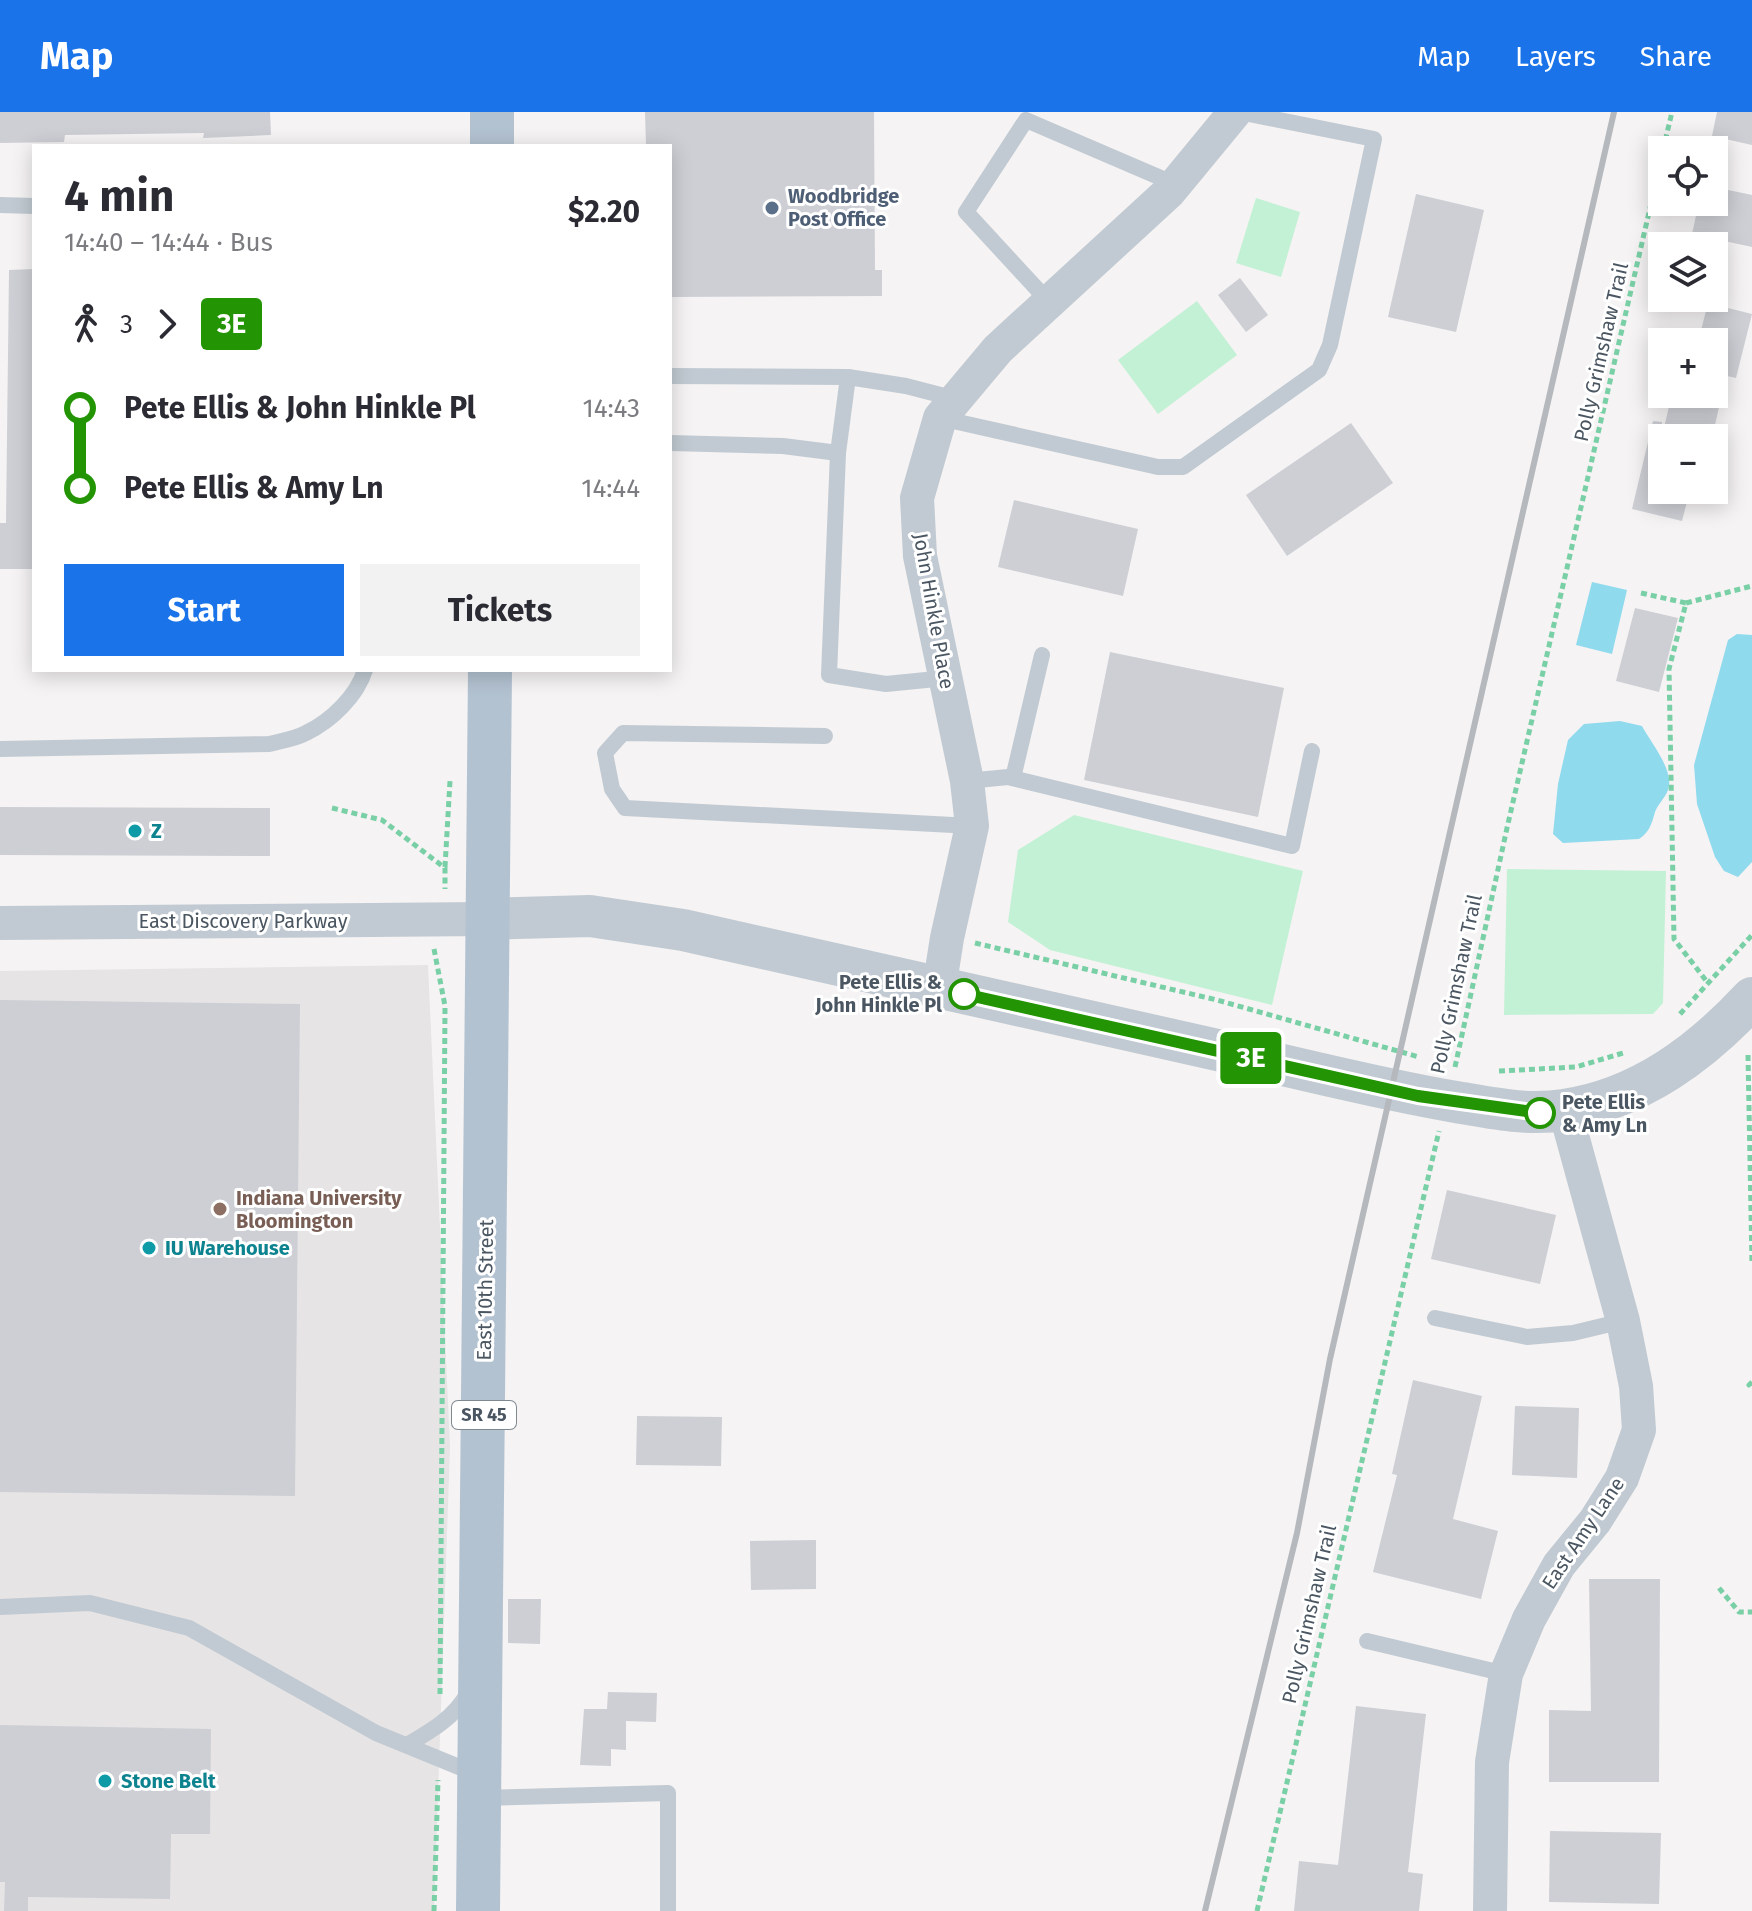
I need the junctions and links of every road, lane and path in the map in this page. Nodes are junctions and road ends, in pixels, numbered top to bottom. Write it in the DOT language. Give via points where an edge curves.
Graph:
graph roads {
  1 [pos="492,112"];
  2 [pos="1237,112"];
  3 [pos="1672,112"];
  4 [pos="1025,116"];
  5 [pos="1667,136"];
  6 [pos="492,144"];
  7 [pos="1175,184"];
  8 [pos="0,205"];
  9 [pos="32,206"];
  10 [pos="1648,216"];
  11 [pos="1049,302"];
  12 [pos="672,376"];
  13 [pos="848,377"];
  14 [pos="948,409"];
  15 [pos="672,443"];
  16 [pos="838,453"];
  17 [pos="1752,586"];
  18 [pos="1641,593"];
  19 [pos="1686,603"];
  20 [pos="1042,655"];
  21 [pos="364,672"];
  22 [pos="490,672"];
  23 [pos="946,678"];
  24 [pos="825,736"];
  25 [pos="0,749"];
  26 [pos="1312,751"];
  27 [pos="1013,778"];
  28 [pos="967,781"];
  29 [pos="332,808"];
  30 [pos="972,826"];
  31 [pos="466,919"];
  32 [pos="0,923"];
  33 [pos="1752,935"];
  34 [pos="975,943"];
  35 [pos="1708,983"];
  36 [pos="939,989"];
  37 [pos="1752,998"];
  38 [pos="1673,1022"];
  39 [pos="1635,1049"];
  40 [pos="1748,1055"];
  41 [pos="1428,1059"];
  42 [pos="1486,1070"];
  43 [pos="1454,1075"];
  44 [pos="1565,1110"];
  45 [pos="1752,1264"];
  46 [pos="1435,1318"];
  47 [pos="1623,1321"];
  48 [pos="1719,1588"];
  49 [pos="0,1607"];
  50 [pos="1752,1612"];
  51 [pos="1367,1641"];
  52 [pos="481,1671"];
  53 [pos="1506,1674"];
  54 [pos="440,1725"];
  55 [pos="407,1745"];
  56 [pos="438,1758"];
  57 [pos="480,1787"];
  58 [pos="434,1911"];
  59 [pos="478,1911"];
  60 [pos="668,1911"];
  61 [pos="1257,1911"];
  62 [pos="1490,1911"];
  1 -- 6 [label="main road"];
  2 -- 7 [label="street, John Hinkle Place"];
  2 -- 14 [label="lane" via="1374,139 1330,345 1319,370 1183,467 1158,467"];
  3 -- 5 [label="path, Polly Grimshaw Trail"];
  4 -- 7 [label="lane"];
  4 -- 11 [label="lane" via="966,212"];
  7 -- 11 [label="street, John Hinkle Place"];
  8 -- 9 [label="lane"];
  10 -- 43 [label="path, Polly Grimshaw Trail"];
  11 -- 14 [label="street, John Hinkle Place" via="998,349"];
  12 -- 13 [label="lane"];
  13 -- 14 [label="lane" via="906,386"];
  13 -- 16 [label="lane"];
  14 -- 23 [label="street, John Hinkle Place" via="917,498 920,556"];
  15 -- 16 [label="lane"];
  16 -- 23 [label="lane" via="829,675 886,684"];
  17 -- 19 [label="path"];
  18 -- 19 [label="path"];
  19 -- 35 [label="path" via="1669,669 1674,939"];
  20 -- 27 [label="lane"];
  21 -- 25 [label="lane" via="360,686 339,710 306,733 269,744"];
  22 -- 31 [label="main road, East 10th Street / SR 45"];
  23 -- 28 [label="street, John Hinkle Place"];
  24 -- 30 [label="lane" via="623,733 605,753 612,789 625,808"];
  26 -- 27 [label="lane" via="1292,846"];
  27 -- 28 [label="lane"];
  28 -- 30 [label="street, John Hinkle Place"];
  29 -- 31 [label="path" via="382,820 445,868"];
  30 -- 36 [label="street, John Hinkle Place"];
  31 -- 32 [label="street, East Discovery Parkway"];
  31 -- 36 [label="street" via="590,916 668,928"];
  31 -- 52 [label="main road, East 10th Street / SR 45" via="487,1063"];
  31 -- 54 [label="path" via="434,948 445,1006"];
  33 -- 35 [label="path"];
  34 -- 41 [label="path" via="1217,1000"];
  35 -- 38 [label="path"];
  36 -- 43 [label="street"];
  37 -- 44 [label="street" via="1718,1035 1686,1059 1604,1102"];
  39 -- 42 [label="path" via="1576,1067"];
  40 -- 45 [label="path"];
  43 -- 44 [label="street" via="1514,1111"];
  43 -- 61 [label="path, Polly Grimshaw Trail"];
  44 -- 47 [label="street, East Amy Lane"];
  46 -- 47 [label="lane" via="1527,1337"];
  47 -- 53 [label="street, East Amy Lane" via="1639,1430 1622,1478 1559,1565"];
  48 -- 50 [label="path" via="1739,1612"];
  49 -- 55 [label="lane" via="90,1603 189,1628 376,1733"];
  51 -- 53 [label="lane"];
  52 -- 54 [label="lane" via="459,1710"];
  52 -- 57 [label="main road, East 10th Street / SR 45"];
  53 -- 62 [label="street, East Amy Lane" via="1492,1762"];
  54 -- 55 [label="lane"];
  55 -- 56 [label="lane"];
  56 -- 57 [label="lane"];
  56 -- 58 [label="path"];
  57 -- 59 [label="main road, East 10th Street / SR 45"];
  57 -- 60 [label="lane" via="668,1793"];
}
